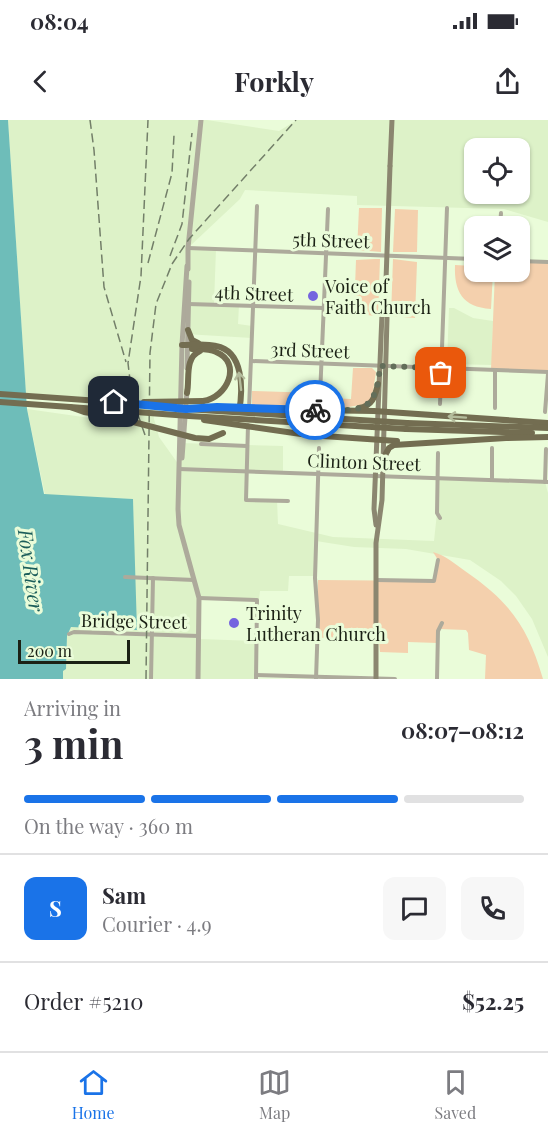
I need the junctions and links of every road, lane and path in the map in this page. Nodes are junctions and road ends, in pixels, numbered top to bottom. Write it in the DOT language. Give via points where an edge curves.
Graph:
graph roads {
  1 [pos="201,120"];
  2 [pos="392,120"];
  3 [pos="257,206"];
  4 [pos="447,208"];
  5 [pos="328,209"];
  6 [pos="501,213"];
  7 [pos="501,216"];
  8 [pos="188,248"];
  9 [pos="256,251"];
  10 [pos="326,254"];
  11 [pos="445,258"];
  12 [pos="464,259"];
  13 [pos="530,261"];
  14 [pos="548,262"];
  15 [pos="187,304"];
  16 [pos="253,306"];
  17 [pos="324,309"];
  18 [pos="188,330"];
  19 [pos="185,347"];
  20 [pos="212,347"];
  21 [pos="251,361"];
  22 [pos="322,364"];
  23 [pos="383,366"];
  24 [pos="441,368"];
  25 [pos="495,370"];
  26 [pos="548,373"];
  27 [pos="378,384"];
  28 [pos="187,393"];
  29 [pos="0,394"];
  30 [pos="320,396"];
  31 [pos="0,402"];
  32 [pos="114,402"];
  33 [pos="440,404"];
  34 [pos="70,407"];
  35 [pos="495,408"];
  36 [pos="349,410"];
  37 [pos="381,411"];
  38 [pos="545,412"];
  39 [pos="188,413"];
  40 [pos="548,423"];
  41 [pos="406,426"];
  42 [pos="548,428"];
  43 [pos="548,436"];
  44 [pos="380,441"];
  45 [pos="425,442"];
  46 [pos="201,444"];
  47 [pos="247,446"];
  48 [pos="319,448"];
  49 [pos="492,448"];
  50 [pos="546,449"];
  51 [pos="438,453"];
  52 [pos="383,459"];
  53 [pos="179,467"];
  54 [pos="246,471"];
  55 [pos="318,474"];
  56 [pos="375,476"];
  57 [pos="383,476"];
  58 [pos="437,478"];
  59 [pos="492,480"];
  60 [pos="546,482"];
  61 [pos="288,501"];
  62 [pos="440,518"];
  63 [pos="377,527"];
  64 [pos="438,560"];
  65 [pos="125,578"];
  66 [pos="153,578"];
  67 [pos="195,580"];
  68 [pos="376,580"];
  69 [pos="200,598"];
  70 [pos="442,623"];
  71 [pos="69,634"];
  72 [pos="151,634"];
  73 [pos="199,636"];
  74 [pos="256,677"];
  75 [pos="316,678"];
  76 [pos="151,679"];
  77 [pos="198,679"];
  78 [pos="376,679"];
  79 [pos="395,679"];
  80 [pos="437,679"];
  1 -- 8 [label="street"];
  2 -- 23 [label="main road, bridge"];
  3 -- 9 [label="street"];
  4 -- 11 [label="street"];
  5 -- 10 [label="street"];
  6 -- 7 [label="street"];
  8 -- 9 [label="street, 5th Street"];
  8 -- 15 [label="street"];
  9 -- 10 [label="street, 5th Street"];
  9 -- 16 [label="street"];
  10 -- 11 [label="street, 5th Street"];
  10 -- 17 [label="street"];
  11 -- 12 [label="street, 5th Street"];
  11 -- 24 [label="street"];
  13 -- 14 [label="street"];
  15 -- 16 [label="street, 4th Street"];
  15 -- 18 [label="street"];
  15 -- 19 [label="street"];
  16 -- 17 [label="street, 4th Street"];
  16 -- 21 [label="street"];
  17 -- 22 [label="street"];
  18 -- 19 [label="street"];
  18 -- 20 [label="main road" via="194,342"];
  19 -- 20 [label="main road"];
  19 -- 28 [label="street"];
  19 -- 53 [label="street"];
  20 -- 28 [label="main road" via="191,358"];
  20 -- 32 [label="main road, bridge" via="229,368 229,381 221,393 206,400"];
  34 -- 20 [label="main road, one-way, bridge" via="209,439 232,425 242,396 236,363 224,349"];
  21 -- 22 [label="street, 3rd Street"];
  21 -- 47 [label="street"];
  22 -- 23 [label="street, 3rd Street"];
  22 -- 30 [label="street"];
  23 -- 24 [label="street, 3rd Street"];
  23 -- 27 [label="main road"];
  23 -- 37 [label="main road"];
  24 -- 25 [label="street, 3rd Street"];
  24 -- 33 [label="street"];
  25 -- 26 [label="street, 3rd Street"];
  25 -- 35 [label="street"];
  26 -- 38 [label="street"];
  27 -- 36 [label="main road" via="369,405"];
  27 -- 37 [label="main road"];
  28 -- 53 [label="street"];
  29 -- 32 [label="main road"];
  31 -- 34 [label="main road"];
  32 -- 39 [label="main road, bridge"];
  34 -- 39 [label="main road, bridge"];
  36 -- 37 [label="main road"];
  36 -- 39 [label="main road, bridge" via="217,407"];
  40 -- 37 [label="main road, one-way"];
  37 -- 44 [label="main road"];
  39 -- 41 [label="main road, bridge"];
  39 -- 44 [label="main road, bridge" via="308,435"];
  41 -- 42 [label="main road"];
  41 -- 43 [label="main road"];
  43 -- 45 [label="main road"];
  44 -- 45 [label="main road"];
  44 -- 52 [label="main road"];
  44 -- 56 [label="main road"];
  45 -- 52 [label="main road" via="389,447"];
  46 -- 47 [label="street"];
  47 -- 54 [label="street"];
  48 -- 55 [label="street"];
  49 -- 59 [label="street"];
  50 -- 60 [label="street"];
  51 -- 58 [label="street"];
  52 -- 57 [label="main road"];
  53 -- 54 [label="street, Clinton Street"];
  53 -- 67 [label="street" via="179,525"];
  54 -- 55 [label="street, Clinton Street"];
  54 -- 61 [label="street" via="246,500"];
  55 -- 56 [label="street, Clinton Street"];
  55 -- 75 [label="street"];
  56 -- 57 [label="street, Clinton Street"];
  56 -- 63 [label="main road"];
  57 -- 58 [label="street, Clinton Street"];
  57 -- 63 [label="main road"];
  58 -- 59 [label="street, Clinton Street"];
  58 -- 62 [label="street"];
  59 -- 60 [label="street, Clinton Street"];
  63 -- 68 [label="main road"];
  64 -- 68 [label="street" via="434,581"];
  65 -- 66 [label="street"];
  66 -- 67 [label="street"];
  66 -- 72 [label="street"];
  67 -- 69 [label="street"];
  68 -- 78 [label="main road"];
  69 -- 73 [label="street"];
  69 -- 74 [label="street" via="256,600"];
  70 -- 80 [label="street" via="438,631"];
  71 -- 72 [label="street, Bridge Street"];
  72 -- 73 [label="street, Bridge Street"];
  72 -- 76 [label="street"];
  73 -- 77 [label="street"];
  74 -- 75 [label="street"];
  75 -- 78 [label="street"];
  78 -- 79 [label="street"];
}
